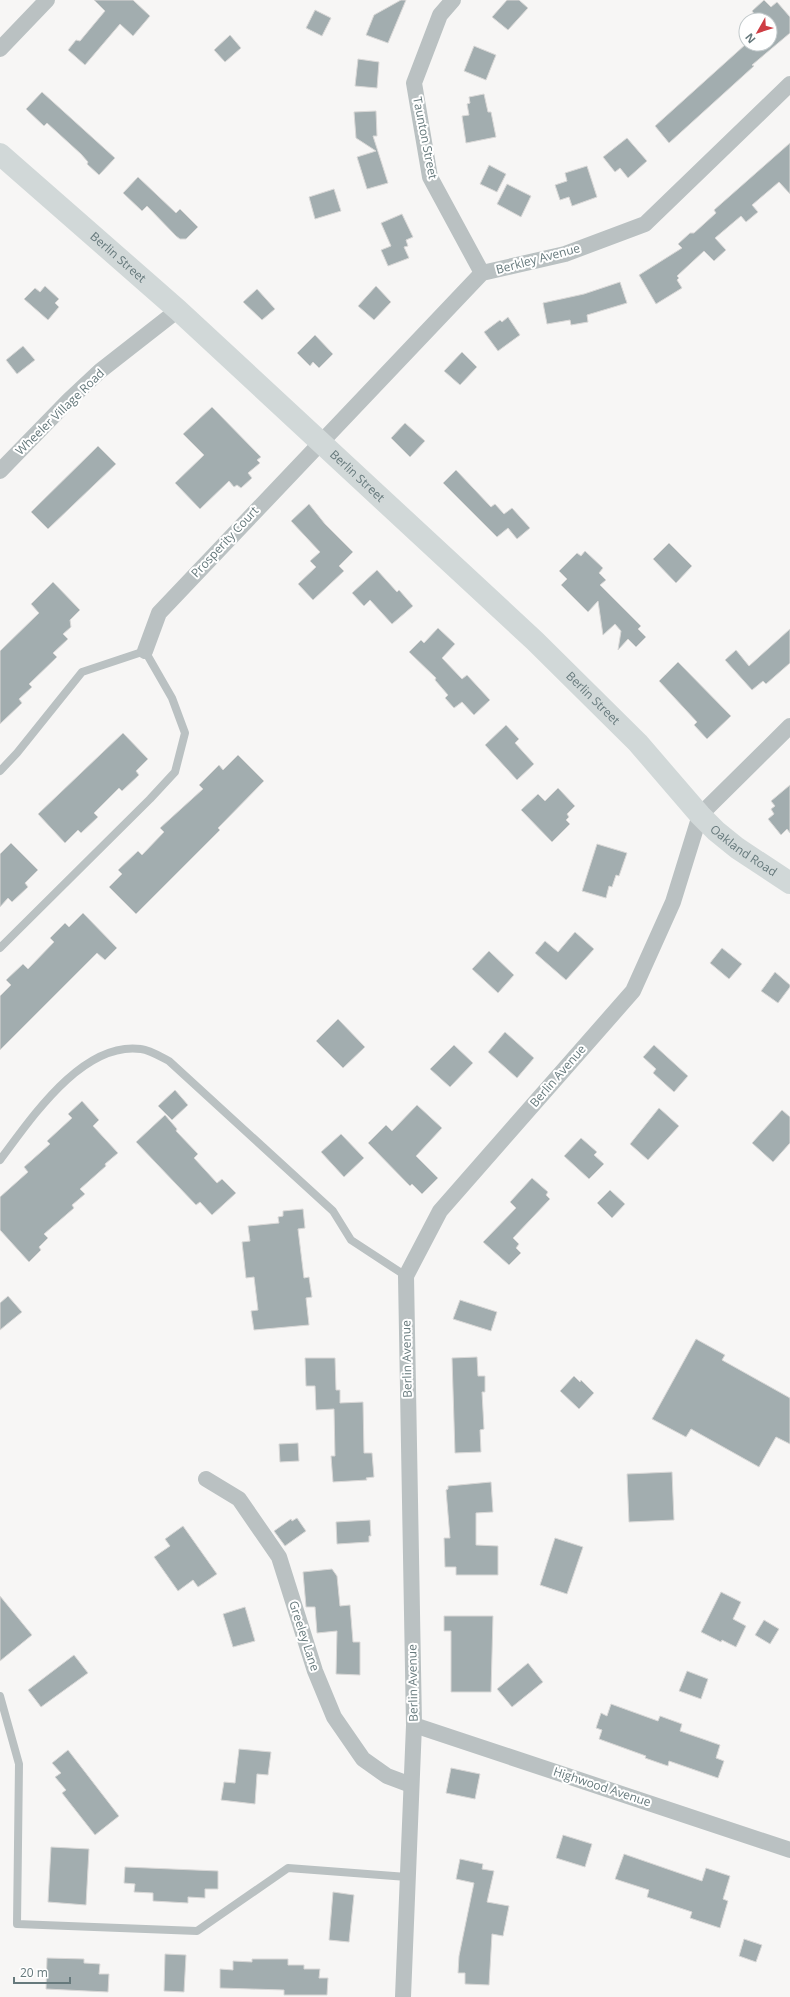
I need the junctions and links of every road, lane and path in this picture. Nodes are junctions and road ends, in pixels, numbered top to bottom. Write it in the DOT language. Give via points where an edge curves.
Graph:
graph roads {
  1 [pos="47,0"];
  2 [pos="453,0"];
  3 [pos="0,49"];
  4 [pos="790,84"];
  5 [pos="0,154"];
  6 [pos="482,273"];
  7 [pos="178,310"];
  8 [pos="320,441"];
  9 [pos="0,471"];
  10 [pos="145,651"];
  11 [pos="790,726"];
  12 [pos="0,771"];
  13 [pos="700,814"];
  14 [pos="790,883"];
  15 [pos="0,948"];
  16 [pos="0,1160"];
  17 [pos="406,1276"];
  18 [pos="206,1479"];
  19 [pos="0,1696"];
  20 [pos="414,1725"];
  21 [pos="411,1785"];
  22 [pos="790,1850"];
  23 [pos="407,1877"];
  24 [pos="403,1997"];
  1 -- 3 [label="street"];
  2 -- 6 [label="street, Taunton Street" via="440,15 414,83 430,177"];
  4 -- 6 [label="street, Berkley Avenue" via="645,224 565,254"];
  5 -- 7 [label="main road, Berlin Street"];
  6 -- 8 [label="street, Berkley Avenue"];
  7 -- 8 [label="main road, Berlin Street"];
  7 -- 9 [label="street, Wheeler Village Road" via="69,400"];
  8 -- 10 [label="street, Prosperity Court" via="158,613"];
  8 -- 13 [label="main road, Berlin Street" via="596,700 638,743"];
  10 -- 12 [label="lane" via="82,672"];
  10 -- 15 [label="lane" via="172,698 185,733 175,772"];
  11 -- 13 [label="street"];
  13 -- 14 [label="main road, Oakland Road" via="737,848"];
  13 -- 17 [label="street, Berlin Avenue" via="673,902 633,991 440,1211"];
  16 -- 17 [label="lane" via="36,1113 69,1077 96,1058 117,1050 142,1048 169,1061 333,1212 351,1240"];
  17 -- 20 [label="street, Berlin Avenue"];
  18 -- 21 [label="street, Greeley Lane" via="239,1499 279,1557 315,1670 334,1717 363,1759 387,1776"];
  19 -- 23 [label="lane" via="19,1764 17,1924 198,1931 288,1868"];
  20 -- 21 [label="street, Berlin Avenue"];
  20 -- 22 [label="street, Highwood Avenue"];
  21 -- 23 [label="street, Berlin Avenue"];
  23 -- 24 [label="street, Berlin Avenue"];
}
